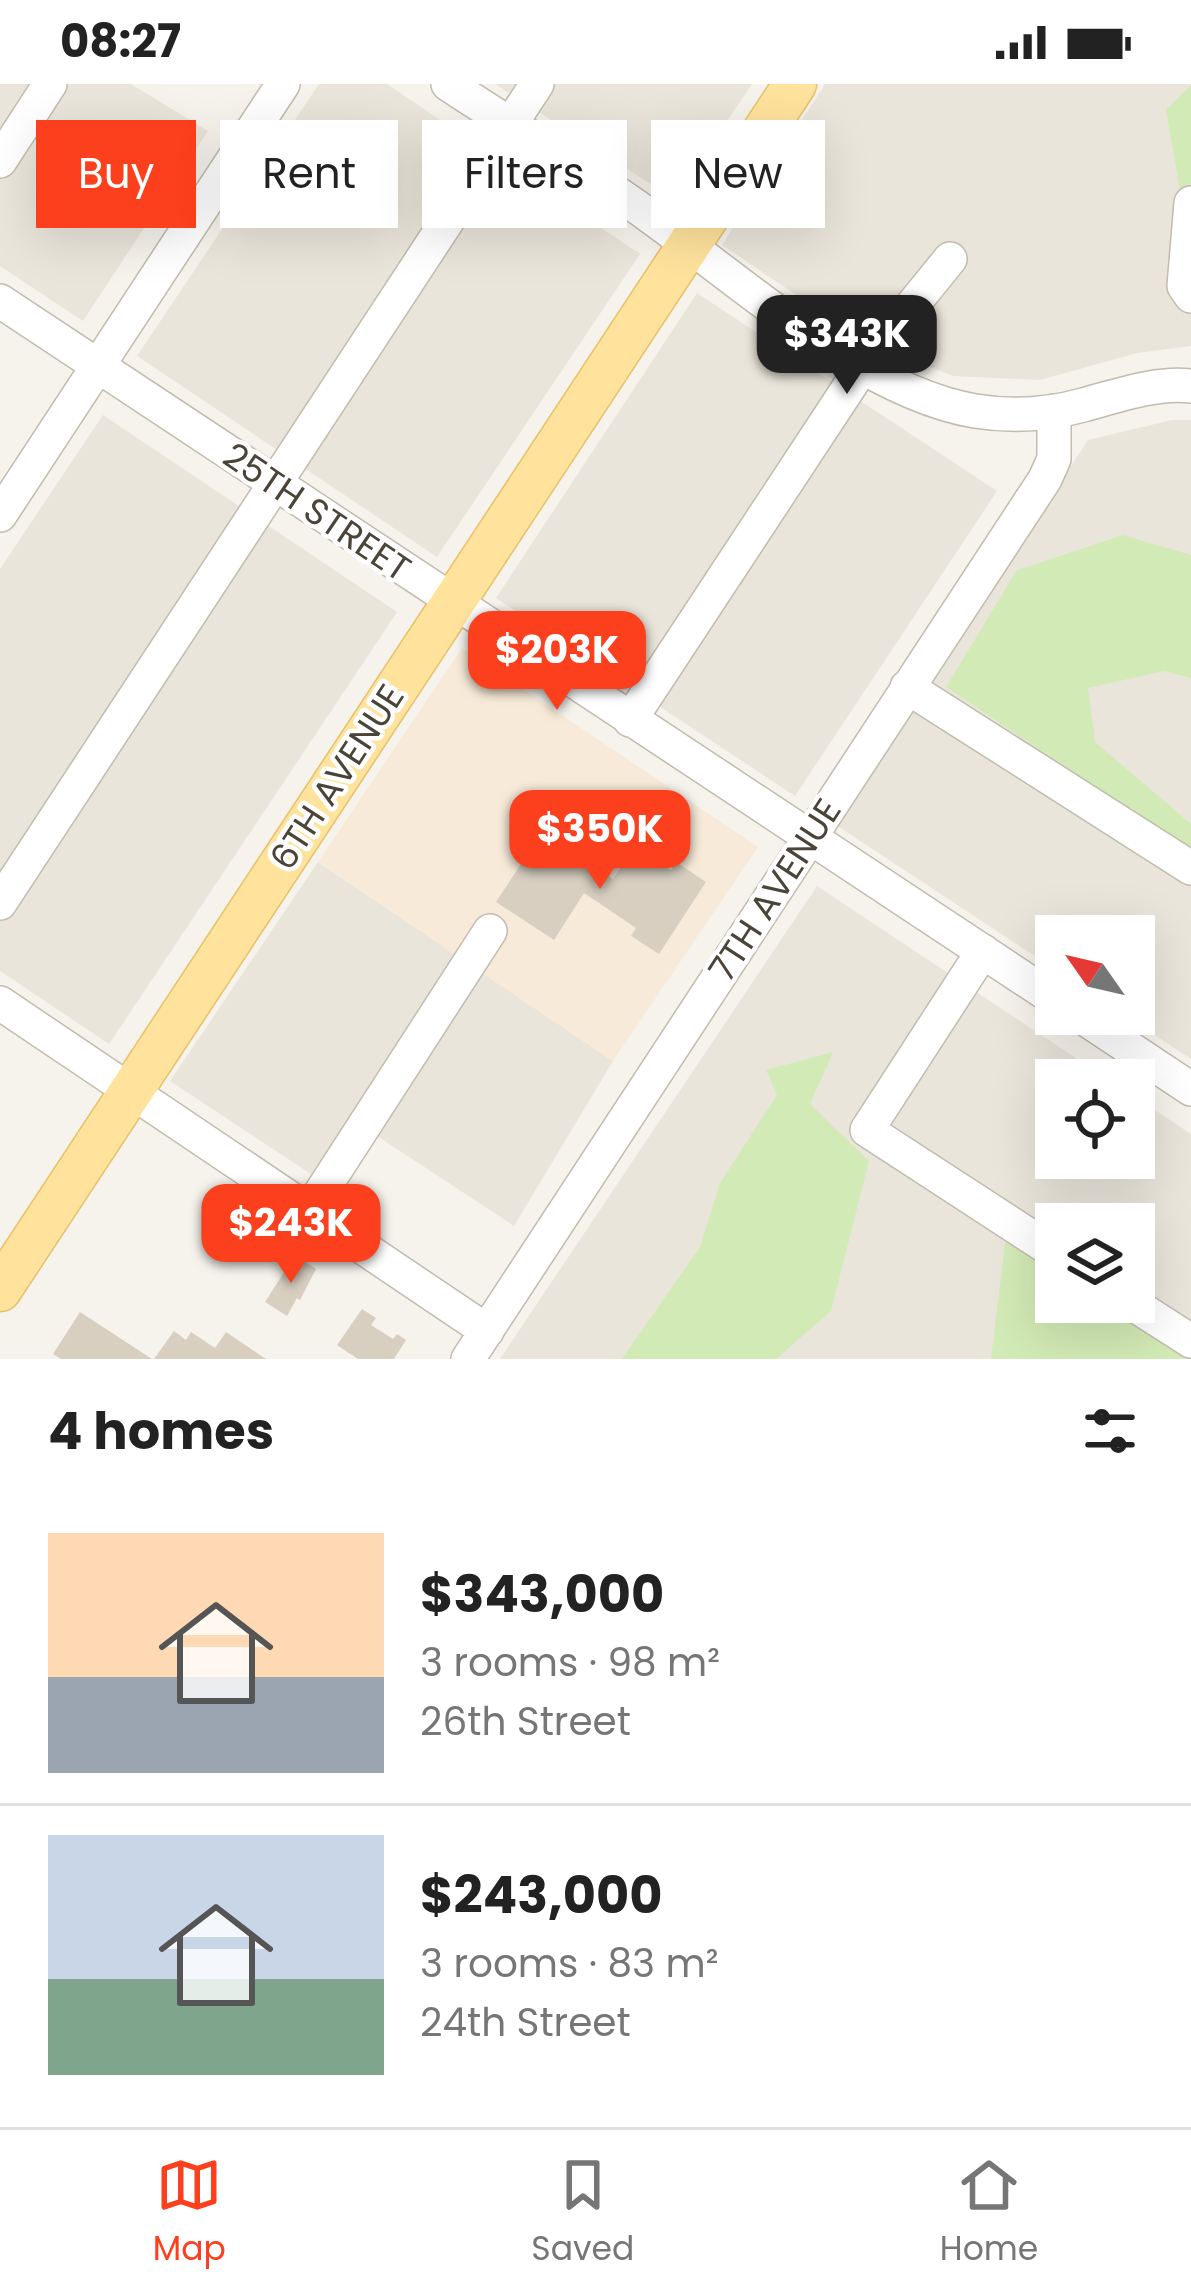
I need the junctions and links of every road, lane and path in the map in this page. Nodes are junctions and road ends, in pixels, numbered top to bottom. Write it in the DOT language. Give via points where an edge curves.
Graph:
graph roads {
  1 [pos="50,84"];
  2 [pos="283,84"];
  3 [pos="448,84"];
  4 [pos="536,84"];
  5 [pos="795,84"];
  6 [pos="502,120"];
  7 [pos="512,120"];
  8 [pos="0,161"];
  9 [pos="627,201"];
  10 [pos="1191,203"];
  11 [pos="441,228"];
  12 [pos="687,244"];
  13 [pos="950,259"];
  14 [pos="1191,296"];
  15 [pos="0,301"];
  16 [pos="98,366"];
  17 [pos="862,366"];
  18 [pos="1191,386"];
  19 [pos="1054,411"];
  20 [pos="274,482"];
  21 [pos="0,515"];
  22 [pos="453,603"];
  23 [pos="908,687"];
  24 [pos="630,720"];
  25 [pos="809,838"];
  26 [pos="1191,868"];
  27 [pos="0,903"];
  28 [pos="490,931"];
  29 [pos="983,951"];
  30 [pos="1035,986"];
  31 [pos="0,1003"];
  32 [pos="1110,1035"];
  33 [pos="1191,1089"];
  34 [pos="130,1091"];
  35 [pos="309,1211"];
  36 [pos="50,1215"];
  37 [pos="1035,1239"];
  38 [pos="0,1290"];
  39 [pos="0,1317"];
  40 [pos="1155,1318"];
  41 [pos="1191,1341"];
  42 [pos="478,1345"];
  1 -- 8 [label="street"];
  2 -- 16 [label="street"];
  3 -- 6 [label="street"];
  4 -- 7 [label="street"];
  5 -- 12 [label="main road, 6TH AVENUE"];
  9 -- 12 [label="street"];
  10 -- 14 [label="street" via="1184,286"];
  11 -- 20 [label="street"];
  12 -- 17 [label="street"];
  12 -- 22 [label="main road, 6TH AVENUE"];
  13 -- 17 [label="street"];
  15 -- 16 [label="street, 25TH STREET"];
  16 -- 20 [label="street, 25TH STREET"];
  16 -- 21 [label="street"];
  17 -- 19 [label="street" via="958,408"];
  17 -- 24 [label="street"];
  18 -- 19 [label="street"];
  19 -- 23 [label="street, 7TH AVENUE" via="1054,459 1045,479"];
  20 -- 22 [label="street, 25TH STREET"];
  20 -- 27 [label="street"];
  22 -- 24 [label="street, 25TH STREET"];
  22 -- 34 [label="main road, 6TH AVENUE"];
  23 -- 25 [label="street, 7TH AVENUE"];
  23 -- 26 [label="street"];
  24 -- 25 [label="street, 25TH STREET"];
  25 -- 29 [label="street, 25TH STREET"];
  25 -- 42 [label="street, 7TH AVENUE"];
  28 -- 35 [label="street"];
  29 -- 30 [label="street, 25TH STREET"];
  29 -- 37 [label="street" via="867,1130"];
  31 -- 34 [label="street"];
  32 -- 33 [label="street"];
  34 -- 35 [label="street"];
  34 -- 36 [label="main road, 6TH AVENUE"];
  35 -- 42 [label="street"];
  36 -- 38 [label="main road, 6TH AVENUE"];
  36 -- 39 [label="main road"];
  40 -- 41 [label="street"];
}
